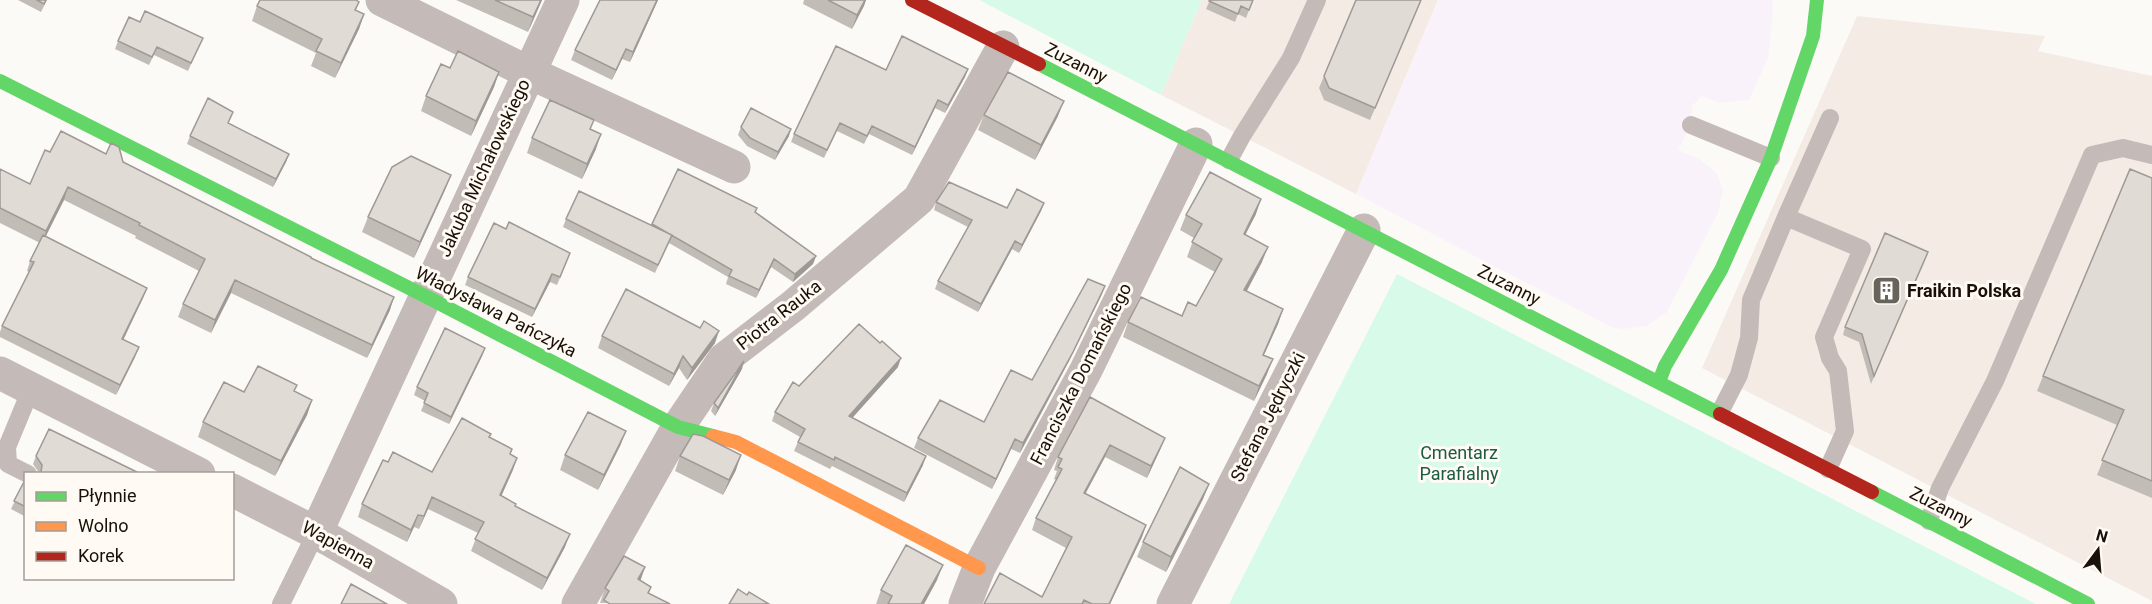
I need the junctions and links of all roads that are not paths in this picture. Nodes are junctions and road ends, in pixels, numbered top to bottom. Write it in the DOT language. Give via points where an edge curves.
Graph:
graph roads {
  1 [pos="382,0"];
  2 [pos="563,0"];
  3 [pos="912,0"];
  4 [pos="1317,0"];
  5 [pos="1817,0"];
  6 [pos="1003,47"];
  7 [pos="528,72"];
  8 [pos="0,81"];
  9 [pos="1830,118"];
  10 [pos="1691,125"];
  11 [pos="1196,144"];
  12 [pos="2152,155"];
  13 [pos="1771,158"];
  14 [pos="1229,160"];
  15 [pos="734,167"];
  16 [pos="1786,217"];
  17 [pos="1364,230"];
  18 [pos="425,296"];
  19 [pos="0,373"];
  20 [pos="1659,382"];
  21 [pos="31,389"];
  22 [pos="1720,412"];
  23 [pos="678,427"];
  24 [pos="1828,469"];
  25 [pos="24,472"];
  26 [pos="195,472"];
  27 [pos="234,491"];
  28 [pos="1929,521"];
  29 [pos="316,533"];
  30 [pos="979,568"];
  31 [pos="281,604"];
  32 [pos="441,604"];
  33 [pos="578,604"];
  34 [pos="964,604"];
  35 [pos="1173,604"];
  36 [pos="2088,604"];
  1 -- 7 [label="street"];
  2 -- 7 [label="street, Jakuba Michałowskiego"];
  3 -- 6 [label="street, Zuzanny"];
  4 -- 14 [label="lane" via="1291,58"];
  5 -- 13 [label="street" via="1816,22 1805,63"];
  6 -- 11 [label="street, Zuzanny"];
  6 -- 23 [label="street, Piotra Rauka" via="919,199 724,359"];
  7 -- 15 [label="street"];
  7 -- 18 [label="street, Jakuba Michałowskiego"];
  8 -- 18 [label="street, Władysława Pańczyka"];
  9 -- 16 [label="lane"];
  10 -- 13 [label="lane"];
  11 -- 14 [label="street, Zuzanny"];
  11 -- 30 [label="street, Franciszka Domańskiego" via="1086,370"];
  12 -- 28 [label="lane" via="2123,148 2092,155 1995,381 1940,488"];
  13 -- 20 [label="street" via="1721,270"];
  14 -- 17 [label="street, Zuzanny"];
  16 -- 22 [label="lane" via="1751,300 1749,338 1739,375"];
  16 -- 24 [label="lane" via="1862,249 1824,338 1838,371 1845,431"];
  17 -- 20 [label="street, Zuzanny"];
  17 -- 35 [label="street, Stefana Jędryczki"];
  18 -- 23 [label="street, Władysława Pańczyka"];
  18 -- 29 [label="street, Jakuba Michałowskiego"];
  19 -- 21 [label="street"];
  20 -- 22 [label="street, Zuzanny"];
  21 -- 25 [label="lane" via="7,447 8,464"];
  21 -- 26 [label="street"];
  22 -- 24 [label="street, Zuzanny"];
  23 -- 30 [label="street, Władysława Pańczyka" via="736,442"];
  23 -- 33 [label="street, Piotra Rauka"];
  24 -- 28 [label="street, Zuzanny"];
  27 -- 29 [label="street, Wapienna"];
  28 -- 36 [label="street, Zuzanny"];
  29 -- 31 [label="lane"];
  29 -- 32 [label="street, Wapienna"];
  30 -- 34 [label="street, Franciszka Domańskiego"];
}
